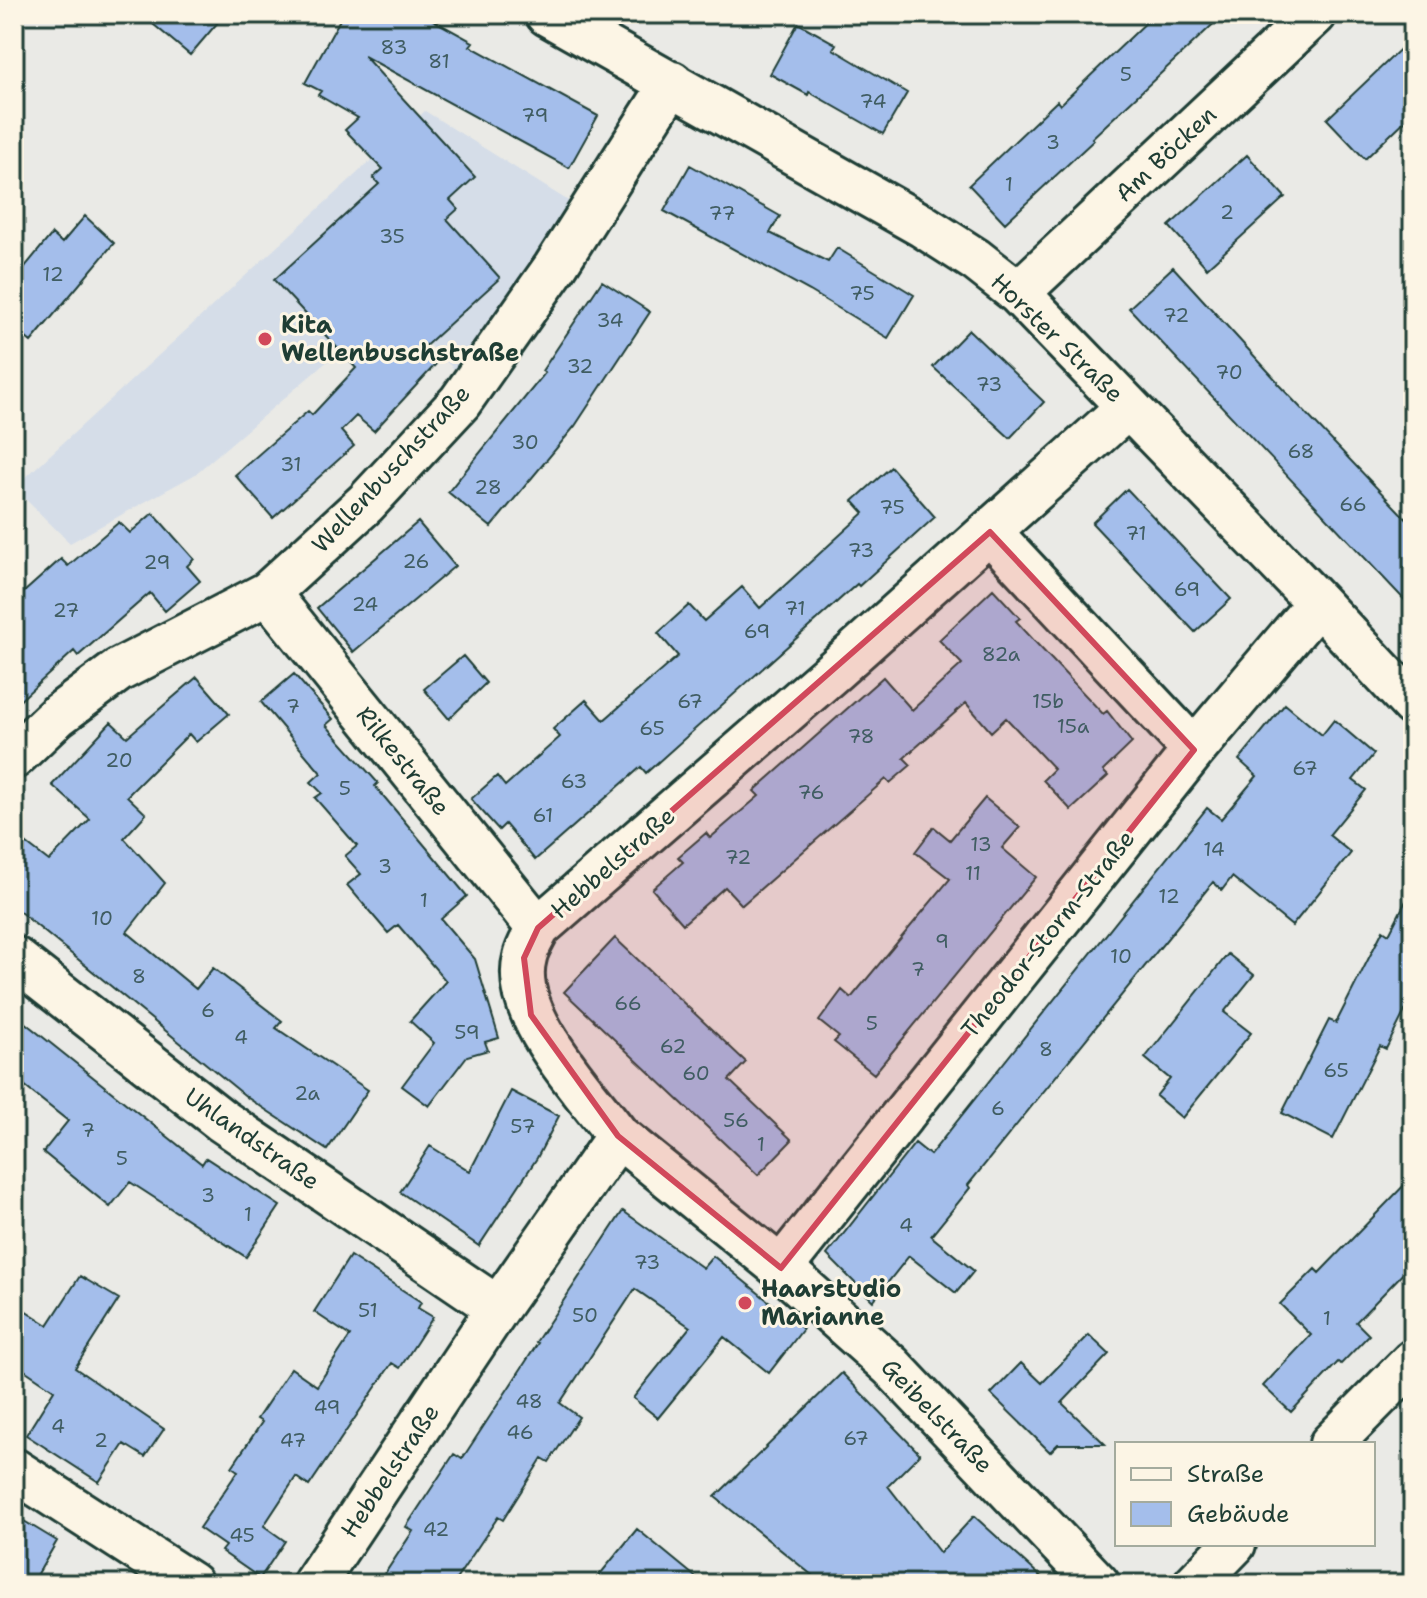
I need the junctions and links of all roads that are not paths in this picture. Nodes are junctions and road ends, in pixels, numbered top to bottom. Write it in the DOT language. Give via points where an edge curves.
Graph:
graph roads {
  1 [pos="547,14"];
  2 [pos="1315,14"];
  3 [pos="672,83"];
  4 [pos="1018,293"];
  5 [pos="1128,407"];
  6 [pos="990,532"];
  7 [pos="268,593"];
  8 [pos="1318,603"];
  9 [pos="1413,705"];
  10 [pos="1194,750"];
  11 [pos="14,757"];
  12 [pos="538,928"];
  13 [pos="14,958"];
  14 [pos="618,1136"];
  15 [pos="781,1268"];
  16 [pos="498,1308"];
  17 [pos="1413,1361"];
  18 [pos="1333,1442"];
  19 [pos="14,1470"];
  20 [pos="1232,1546"];
  21 [pos="191,1584"];
  22 [pos="314,1584"];
  23 [pos="1098,1584"];
  24 [pos="1195,1584"];
  1 -- 3 [label="street, Horster Straße"];
  2 -- 4 [label="street, Am Böcken"];
  3 -- 4 [label="street, Horster Straße" via="923,226"];
  3 -- 7 [label="street, Wellenbuschstraße" via="555,267 460,402 366,503"];
  4 -- 5 [label="street, Horster Straße"];
  5 -- 6 [label="street, Hebbelstraße"];
  5 -- 8 [label="street, Horster Straße"];
  6 -- 10 [label="street"];
  6 -- 12 [label="street, Hebbelstraße"];
  7 -- 11 [label="street, Wellenbuschstraße" via="119,670 57,716"];
  7 -- 12 [label="street, Rilkestraße"];
  8 -- 9 [label="street, Horster Straße"];
  8 -- 10 [label="street, Theodor-Storm-Straße"];
  10 -- 15 [label="street, Theodor-Storm-Straße"];
  12 -- 14 [label="street, Hebbelstraße" via="524,958 531,1015"];
  13 -- 16 [label="street, Uhlandstraße" via="221,1120"];
  14 -- 15 [label="street, Geibelstraße"];
  14 -- 16 [label="street, Hebbelstraße"];
  15 -- 23 [label="street, Geibelstraße" via="891,1366"];
  16 -- 22 [label="street, Hebbelstraße"];
  17 -- 18 [label="street"];
  19 -- 21 [label="street"];
  20 -- 24 [label="street"];
}
